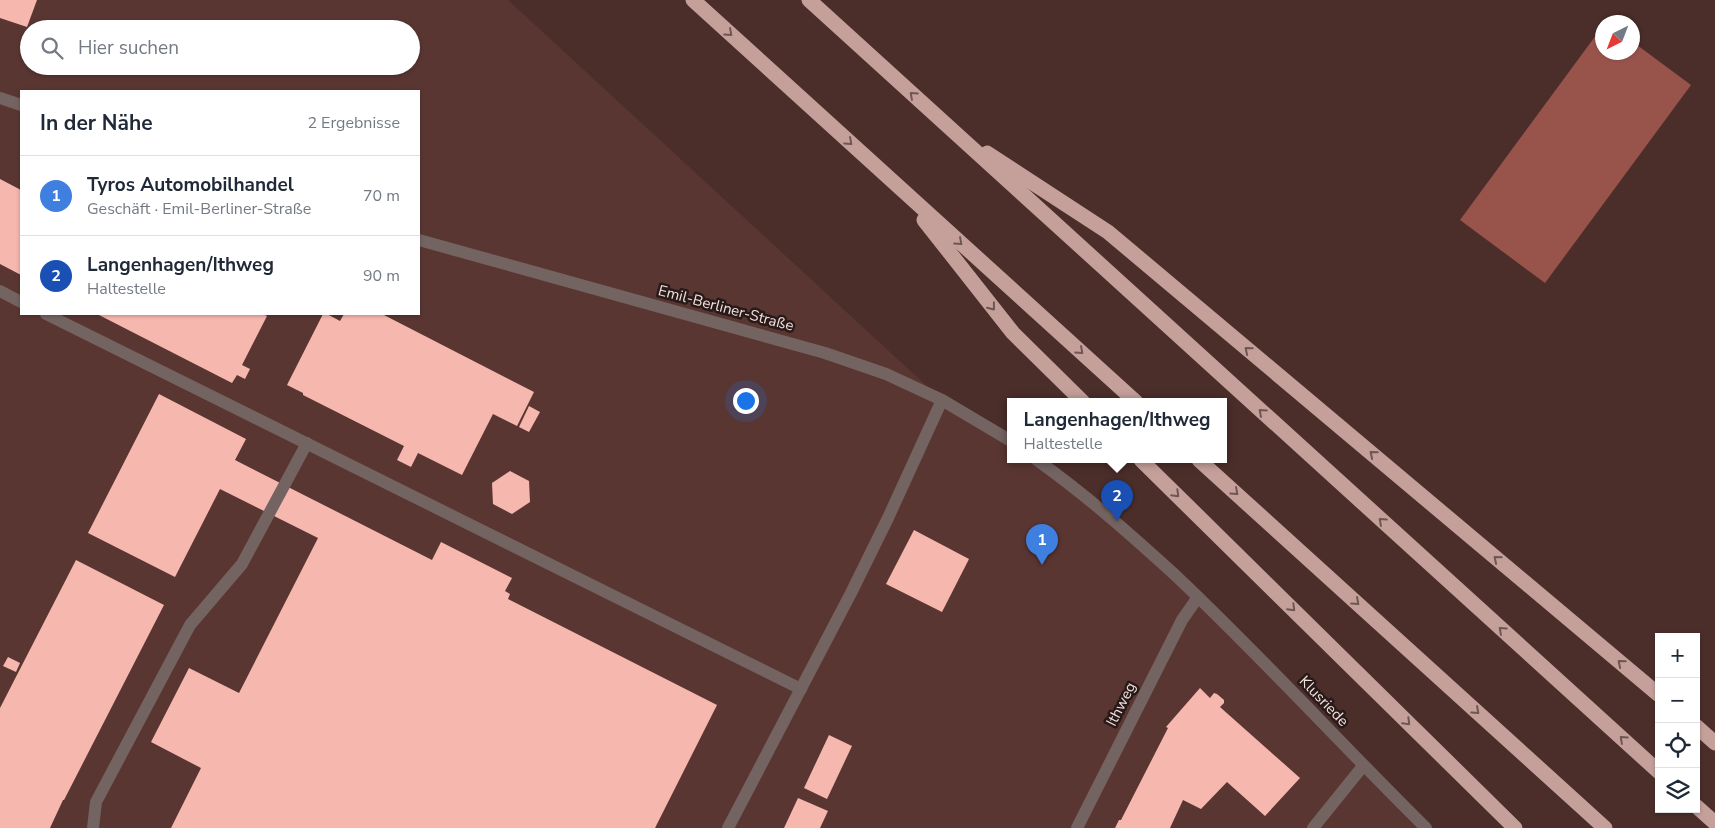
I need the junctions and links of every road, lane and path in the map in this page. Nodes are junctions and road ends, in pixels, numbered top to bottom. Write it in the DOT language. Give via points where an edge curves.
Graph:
graph roads {
  1 [pos="693,0"];
  2 [pos="809,0"];
  3 [pos="0,98"];
  4 [pos="20,105"];
  5 [pos="948,128"];
  6 [pos="897,186"];
  7 [pos="420,240"];
  8 [pos="0,291"];
  9 [pos="20,301"];
  10 [pos="48,315"];
  11 [pos="1079,398"];
  12 [pos="1132,398"];
  13 [pos="942,400"];
  14 [pos="1007,439"];
  15 [pos="307,443"];
  16 [pos="1041,463"];
  17 [pos="1144,463"];
  18 [pos="1202,463"];
  19 [pos="1198,597"];
  20 [pos="801,689"];
  21 [pos="1655,692"];
  22 [pos="1700,730"];
  23 [pos="1715,743"];
  24 [pos="1363,766"];
  25 [pos="1655,768"];
  26 [pos="1700,810"];
  27 [pos="1715,823"];
  28 [pos="93,828"];
  29 [pos="728,828"];
  30 [pos="1077,828"];
  31 [pos="1313,828"];
  32 [pos="1426,828"];
  33 [pos="1515,828"];
  34 [pos="1605,828"];
  1 -- 6 [label="highway, one-way"];
  5 -- 2 [label="highway, one-way"];
  3 -- 4 [label="street"];
  21 -- 5 [label="highway, one-way" via="1108,232"];
  25 -- 5 [label="highway, one-way"];
  6 -- 11 [label="highway, one-way" via="1013,333"];
  6 -- 12 [label="highway, one-way"];
  7 -- 13 [label="street, Emil-Berliner-Straße" via="825,353 886,374"];
  8 -- 9 [label="street"];
  10 -- 15 [label="street"];
  13 -- 14 [label="street, Emil-Berliner-Straße"];
  13 -- 20 [label="street" via="888,518"];
  15 -- 20 [label="street"];
  15 -- 28 [label="street" via="242,564 190,625 96,802"];
  16 -- 19 [label="street" via="1117,522"];
  17 -- 33 [label="highway, one-way"];
  18 -- 34 [label="highway, one-way"];
  19 -- 24 [label="street, Klusriede"];
  19 -- 30 [label="street, Ithweg" via="1182,620"];
  20 -- 29 [label="street"];
  22 -- 23 [label="highway"];
  24 -- 31 [label="street"];
  24 -- 32 [label="street, Klusriede"];
  26 -- 27 [label="highway"];
}
